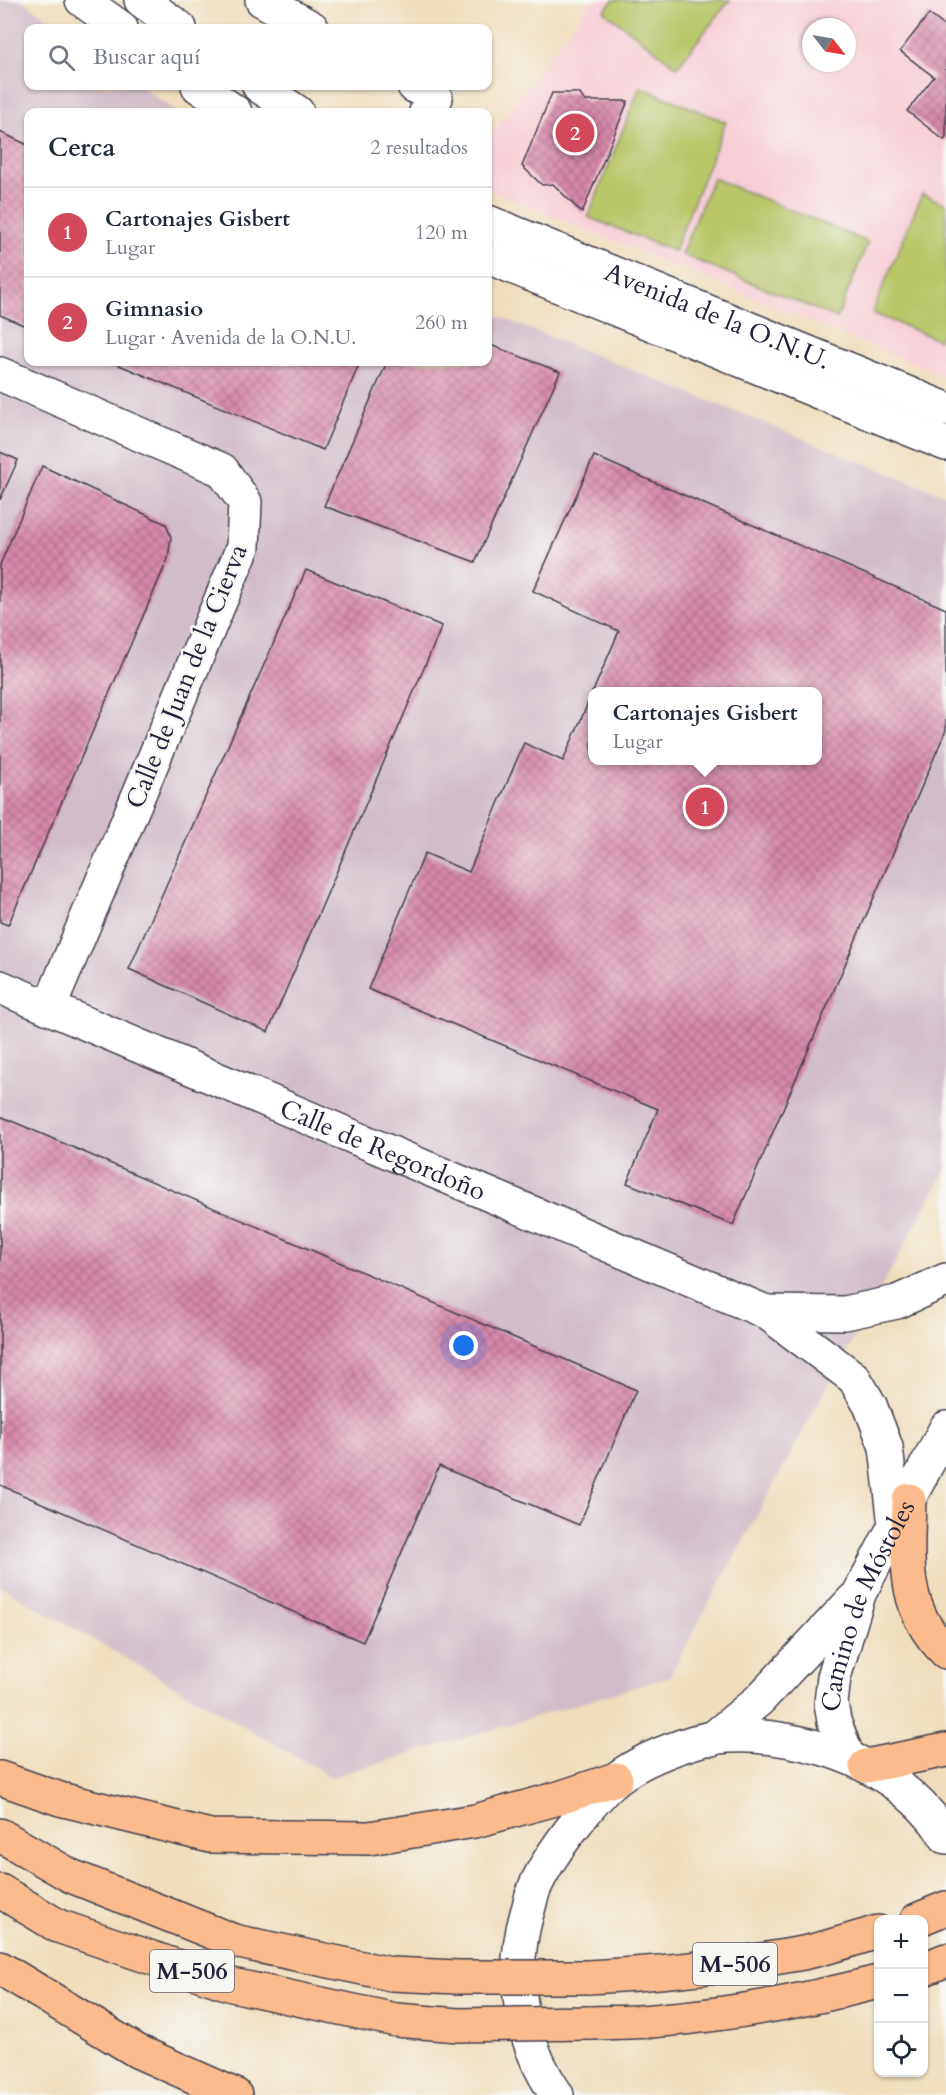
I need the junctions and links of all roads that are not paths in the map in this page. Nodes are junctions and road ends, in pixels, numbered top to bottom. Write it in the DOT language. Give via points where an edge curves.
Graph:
graph roads {
  1 [pos="82,0"];
  2 [pos="141,0"];
  3 [pos="262,0"];
  4 [pos="115,24"];
  5 [pos="174,24"];
  6 [pos="305,24"];
  7 [pos="204,90"];
  8 [pos="265,90"];
  9 [pos="421,90"];
  10 [pos="229,108"];
  11 [pos="291,108"];
  12 [pos="429,108"];
  13 [pos="492,224"];
  14 [pos="492,259"];
  15 [pos="0,374"];
  16 [pos="946,409"];
  17 [pos="946,444"];
  18 [pos="0,987"];
  19 [pos="49,1008"];
  20 [pos="946,1280"];
  21 [pos="766,1312"];
  22 [pos="946,1428"];
  23 [pos="902,1513"];
  24 [pos="859,1594"];
  25 [pos="946,1652"];
  26 [pos="712,1738"];
  27 [pos="946,1750"];
  28 [pos="857,1760"];
  29 [pos="0,1778"];
  30 [pos="616,1779"];
  31 [pos="0,1835"];
  32 [pos="946,1837"];
  33 [pos="0,1891"];
  34 [pos="874,1933"];
  35 [pos="0,1968"];
  36 [pos="874,1983"];
  37 [pos="235,2095"];
  38 [pos="557,2095"];
  1 -- 4 [label="street"];
  2 -- 5 [label="street"];
  3 -- 6 [label="street"];
  7 -- 10 [label="street"];
  8 -- 11 [label="street"];
  9 -- 12 [label="street" via="436,98"];
  13 -- 16 [label="street, Avenida de la O.N.U."];
  14 -- 17 [label="street, Avenida de la O.N.U."];
  15 -- 19 [label="street, Calle de Juan de la Cierva" via="222,470 245,502 243,547"];
  18 -- 19 [label="street, Calle de Regordoño"];
  19 -- 21 [label="street, Calle de Regordoño"];
  20 -- 21 [label="street" via="897,1302 845,1313"];
  21 -- 23 [label="street" via="854,1378 870,1405 886,1447"];
  22 -- 23 [label="street, Camino de Móstoles"];
  23 -- 24 [label="street, Camino de Móstoles"];
  23 -- 25 [label="highway" via="909,1586 915,1607"];
  24 -- 26 [label="street" via="759,1700"];
  24 -- 28 [label="street, Camino de Móstoles" via="834,1677 831,1703 834,1721"];
  26 -- 28 [label="street" via="784,1738"];
  26 -- 30 [label="street" via="651,1758"];
  27 -- 28 [label="highway"];
  28 -- 32 [label="street" via="896,1784 933,1816"];
  29 -- 30 [label="highway" via="60,1799 210,1836 369,1838 476,1821"];
  30 -- 38 [label="street" via="559,1844 535,1888 522,1932 519,1998 529,2040"];
  31 -- 34 [label="highway, M-506, bridge" via="71,1876 234,1941 391,1974 588,1977 659,1973 806,1952"];
  33 -- 36 [label="highway, M-506, bridge" via="58,1926 232,1985 396,2020 458,2025 661,2021 743,2011"];
  35 -- 37 [label="highway" via="137,2051"];
}
